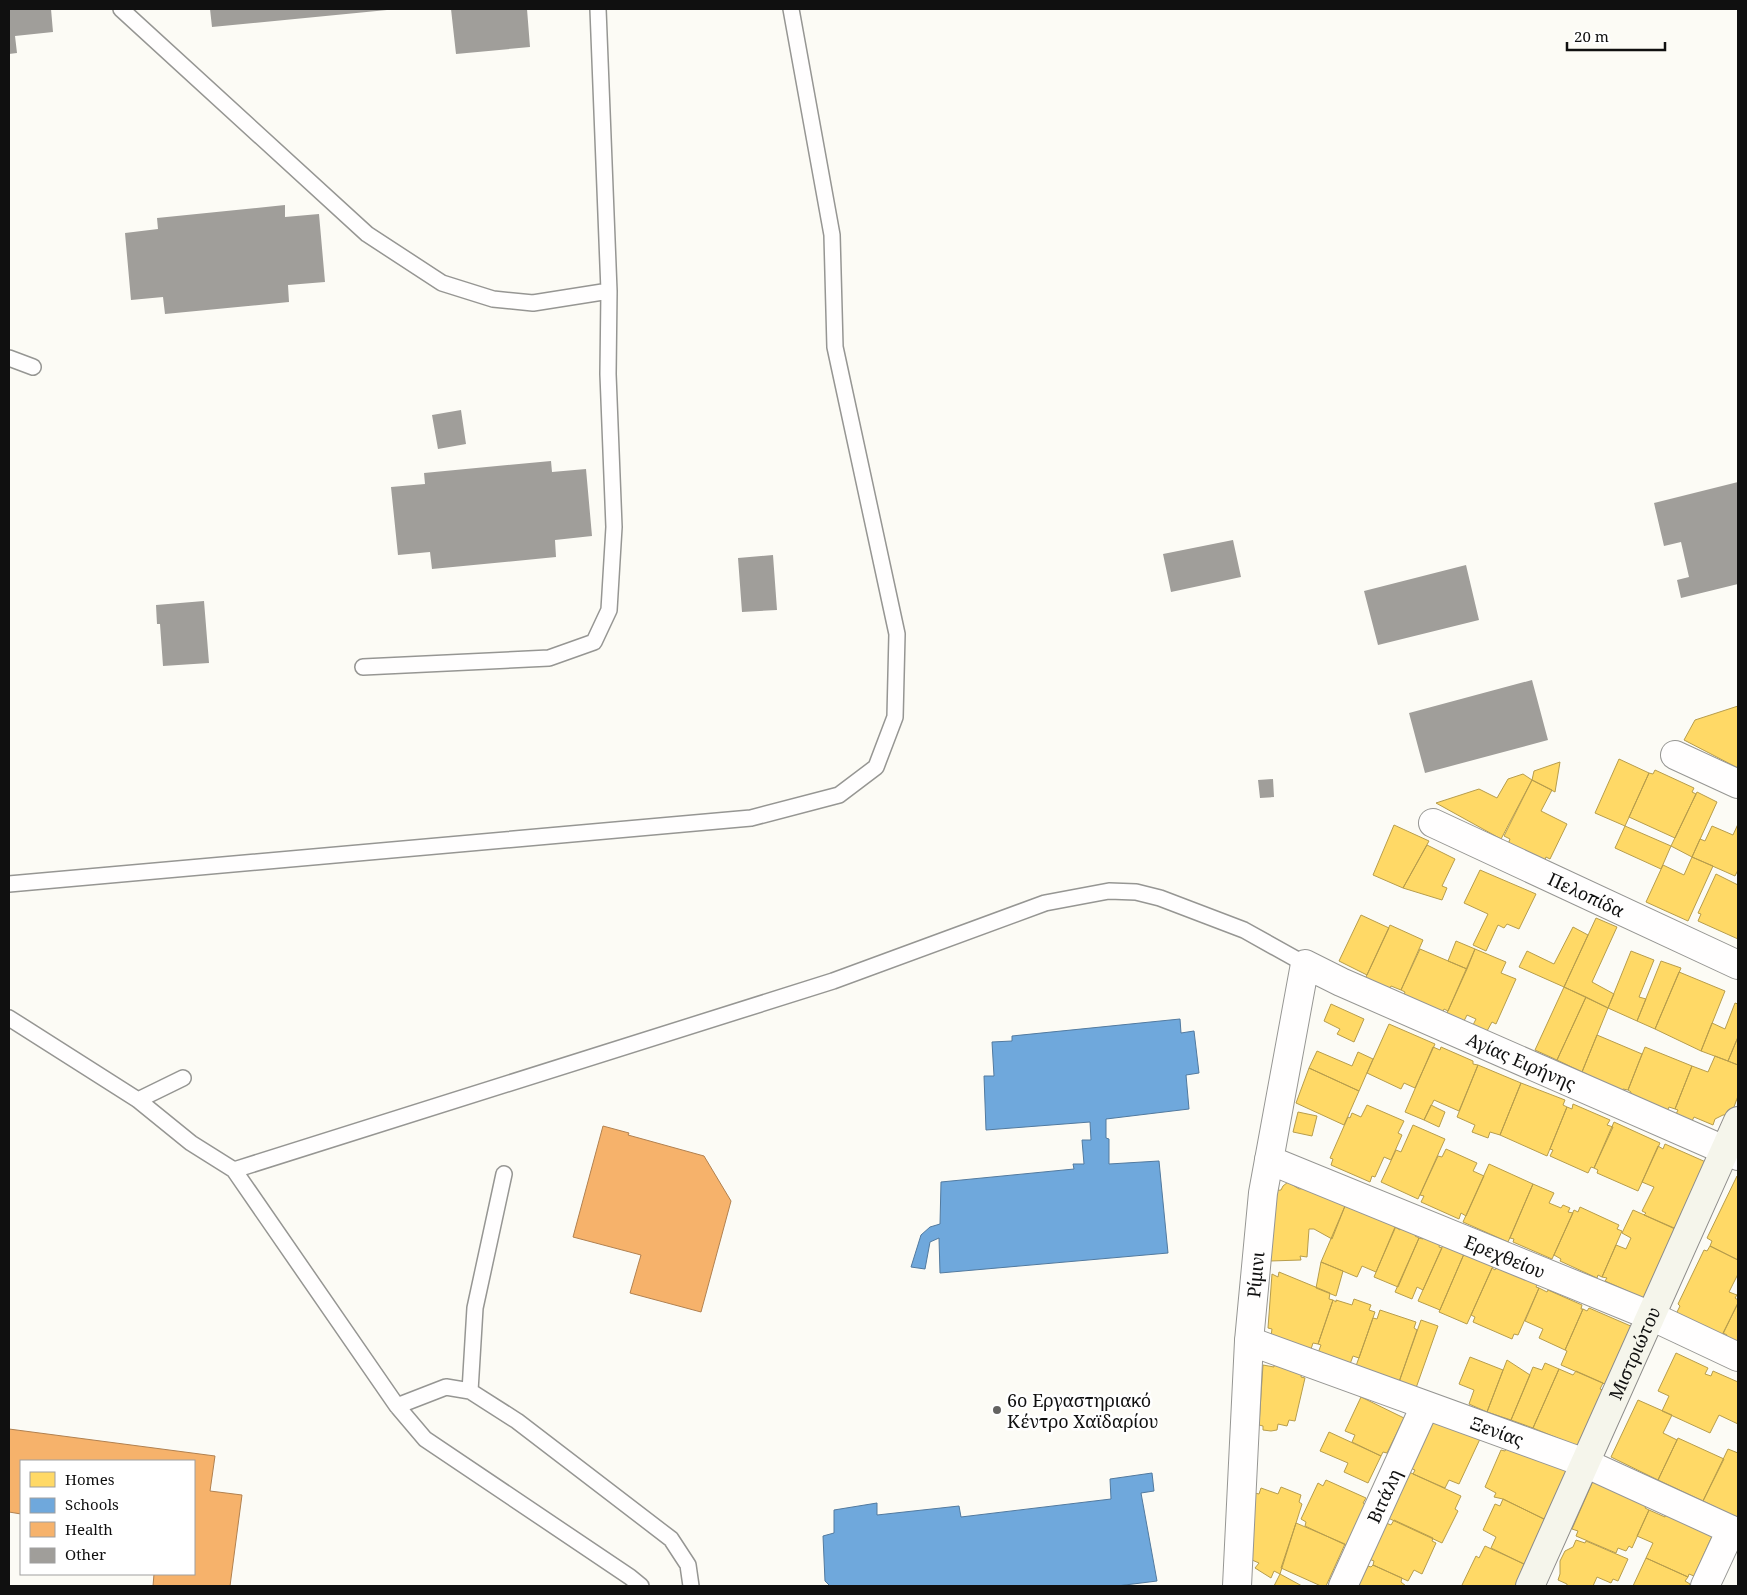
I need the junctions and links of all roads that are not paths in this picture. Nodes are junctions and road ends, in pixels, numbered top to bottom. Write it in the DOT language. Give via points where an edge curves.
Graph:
graph roads {
  1 [pos="121,9"];
  2 [pos="598,9"];
  3 [pos="791,9"];
  4 [pos="609,291"];
  5 [pos="9,358"];
  6 [pos="33,367"];
  7 [pos="363,667"];
  8 [pos="1676,755"];
  9 [pos="1738,784"];
  10 [pos="1433,824"];
  11 [pos="9,884"];
  12 [pos="1305,964"];
  13 [pos="1738,965"];
  14 [pos="9,1018"];
  15 [pos="183,1078"];
  16 [pos="138,1100"];
  17 [pos="1738,1121"];
  18 [pos="1732,1153"];
  19 [pos="1269,1160"];
  20 [pos="234,1170"];
  21 [pos="504,1174"];
  22 [pos="1651,1316"];
  23 [pos="1250,1341"];
  24 [pos="1738,1357"];
  25 [pos="470,1391"];
  26 [pos="396,1406"];
  27 [pos="1425,1406"];
  28 [pos="1586,1463"];
  29 [pos="1735,1531"];
  30 [pos="641,1586"];
  31 [pos="691,1586"];
  32 [pos="1238,1586"];
  33 [pos="1343,1586"];
  34 [pos="1530,1586"];
  35 [pos="1704,1586"];
  1 -- 4 [label="lane" via="367,234 442,283 493,298 534,303"];
  2 -- 4 [label="lane"];
  3 -- 11 [label="lane" via="832,235 835,347 897,634 895,717 876,767 839,795 751,818"];
  4 -- 7 [label="lane" via="608,374 614,527 609,610 594,642 549,658"];
  5 -- 6 [label="lane"];
  8 -- 9 [label="street"];
  10 -- 13 [label="street, Πελοπίδα"];
  12 -- 18 [label="street, Αγίας Ειρήνης"];
  12 -- 19 [label="street, Ρίμινι"];
  12 -- 20 [label="lane" via="1244,930 1136,892 1110,891 1045,903 833,981"];
  14 -- 16 [label="lane"];
  15 -- 16 [label="lane"];
  16 -- 20 [label="lane" via="191,1143"];
  17 -- 18 [label="street, Μιστριώτου"];
  18 -- 22 [label="street, Μιστριώτου"];
  19 -- 22 [label="street, Ερεχθείου"];
  19 -- 23 [label="street, Ρίμινι" via="1263,1193"];
  20 -- 26 [label="lane"];
  21 -- 25 [label="lane" via="475,1308"];
  22 -- 24 [label="street, Ερεχθείου"];
  22 -- 28 [label="street, Μιστριώτου"];
  23 -- 27 [label="street, Ξενίας"];
  23 -- 32 [label="street, Ρίμινι"];
  25 -- 26 [label="lane" via="446,1387"];
  25 -- 31 [label="lane" via="517,1421 671,1539 688,1565"];
  26 -- 30 [label="lane" via="425,1439"];
  27 -- 28 [label="street, Ξενίας"];
  27 -- 33 [label="street, Βιτάλη"];
  28 -- 29 [label="street, Ξενίας"];
  28 -- 34 [label="street, Μιστριώτου"];
  29 -- 35 [label="street"];
}
